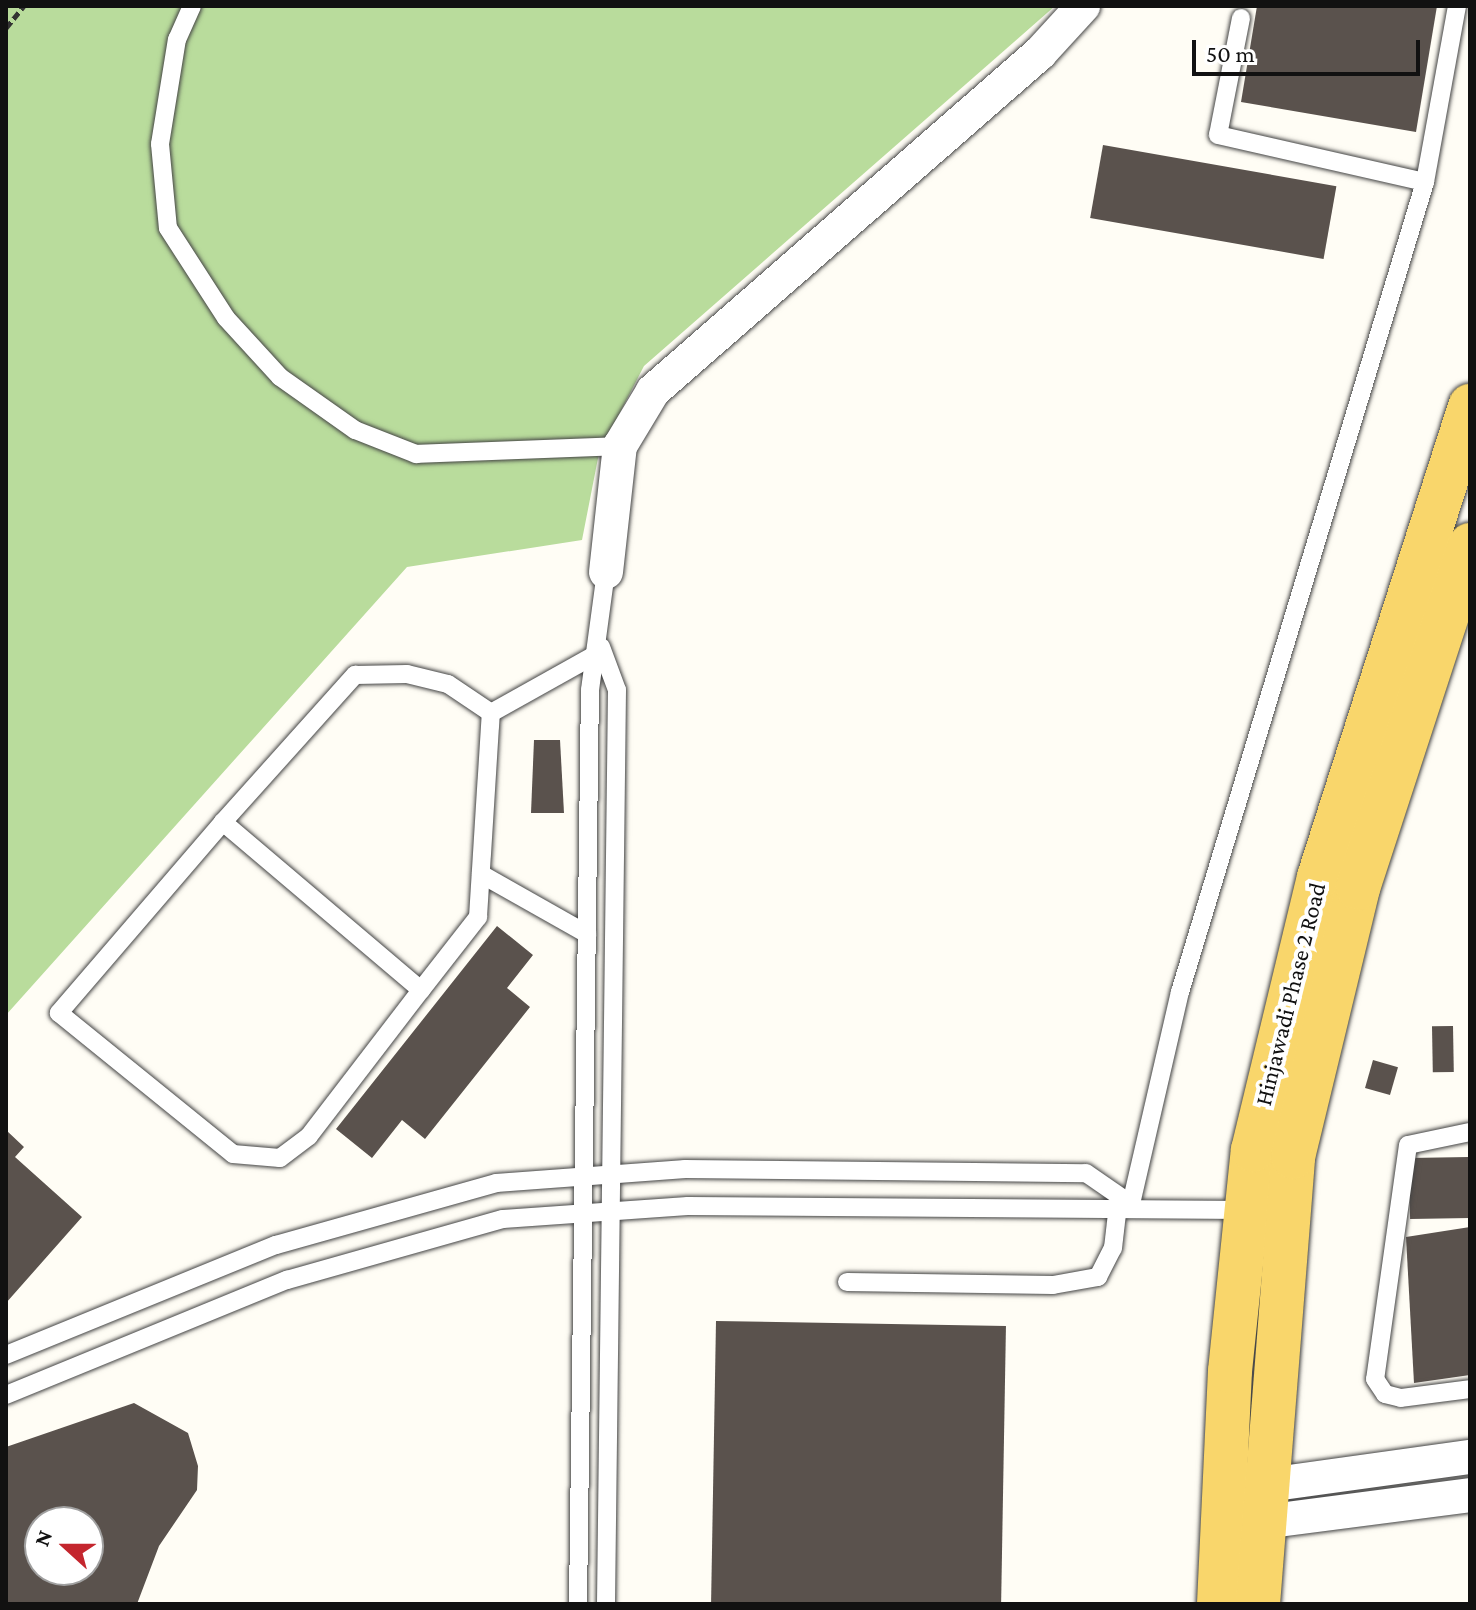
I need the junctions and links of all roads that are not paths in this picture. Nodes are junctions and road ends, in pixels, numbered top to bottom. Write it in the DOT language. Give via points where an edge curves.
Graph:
graph roads {
  1 [pos="192,6"];
  2 [pos="1083,6"];
  3 [pos="1457,6"];
  4 [pos="1241,18"];
  5 [pos="1425,182"];
  6 [pos="1470,406"];
  7 [pos="620,446"];
  8 [pos="1470,545"];
  9 [pos="606,572"];
  10 [pos="601,650"];
  11 [pos="491,713"];
  12 [pos="223,822"];
  13 [pos="481,874"];
  14 [pos="587,934"];
  15 [pos="421,990"];
  16 [pos="1470,1132"];
  17 [pos="611,1175"];
  18 [pos="584,1177"];
  19 [pos="1125,1205"];
  20 [pos="1245,1210"];
  21 [pos="610,1211"];
  22 [pos="583,1213"];
  23 [pos="847,1282"];
  24 [pos="6,1355"];
  25 [pos="1470,1389"];
  26 [pos="6,1395"];
  27 [pos="1470,1457"];
  28 [pos="1470,1495"];
  29 [pos="1241,1507"];
  30 [pos="578,1604"];
  31 [pos="606,1604"];
  32 [pos="1219,1604"];
  33 [pos="1258,1604"];
  1 -- 7 [label="lane" via="177,39 160,144 168,228 226,318 280,377 355,430 416,454"];
  2 -- 7 [label="street" via="1040,53 685,359 653,391"];
  3 -- 5 [label="lane"];
  4 -- 5 [label="lane" via="1218,135"];
  5 -- 19 [label="lane" via="1180,992"];
  6 -- 20 [label="main road, Hinjawadi Phase 2 Road" via="1319,877"];
  7 -- 9 [label="street"];
  8 -- 29 [label="main road, Hinjawadi Phase 2 Road" via="1358,888 1316,1052"];
  9 -- 10 [label="lane"];
  10 -- 11 [label="lane"];
  10 -- 14 [label="lane" via="590,690"];
  10 -- 17 [label="lane" via="617,690"];
  11 -- 12 [label="lane" via="448,684 407,674 355,675"];
  11 -- 13 [label="lane"];
  12 -- 15 [label="lane"];
  12 -- 15 [label="lane" via="59,1013 233,1154 280,1158 309,1136"];
  13 -- 14 [label="lane"];
  13 -- 15 [label="lane" via="478,917"];
  14 -- 18 [label="lane"];
  16 -- 25 [label="lane" via="1415,1139 1404,1155 1375,1379 1385,1394 1401,1398"];
  17 -- 18 [label="lane"];
  17 -- 19 [label="lane" via="1086,1173"];
  17 -- 21 [label="lane"];
  18 -- 22 [label="lane"];
  18 -- 24 [label="lane" via="496,1183 276,1245"];
  19 -- 20 [label="lane"];
  19 -- 21 [label="lane"];
  19 -- 23 [label="lane" via="1098,1277 1053,1285"];
  20 -- 29 [label="main road, Hinjawadi Phase 2 Road"];
  21 -- 22 [label="lane"];
  21 -- 31 [label="lane"];
  22 -- 26 [label="lane" via="503,1219 287,1280"];
  22 -- 30 [label="lane"];
  27 -- 29 [label="street"];
  28 -- 29 [label="street"];
  29 -- 32 [label="main road, Hinjawadi Phase 2 Road"];
  29 -- 33 [label="main road, Hinjawadi Phase 2 Road"];
}
